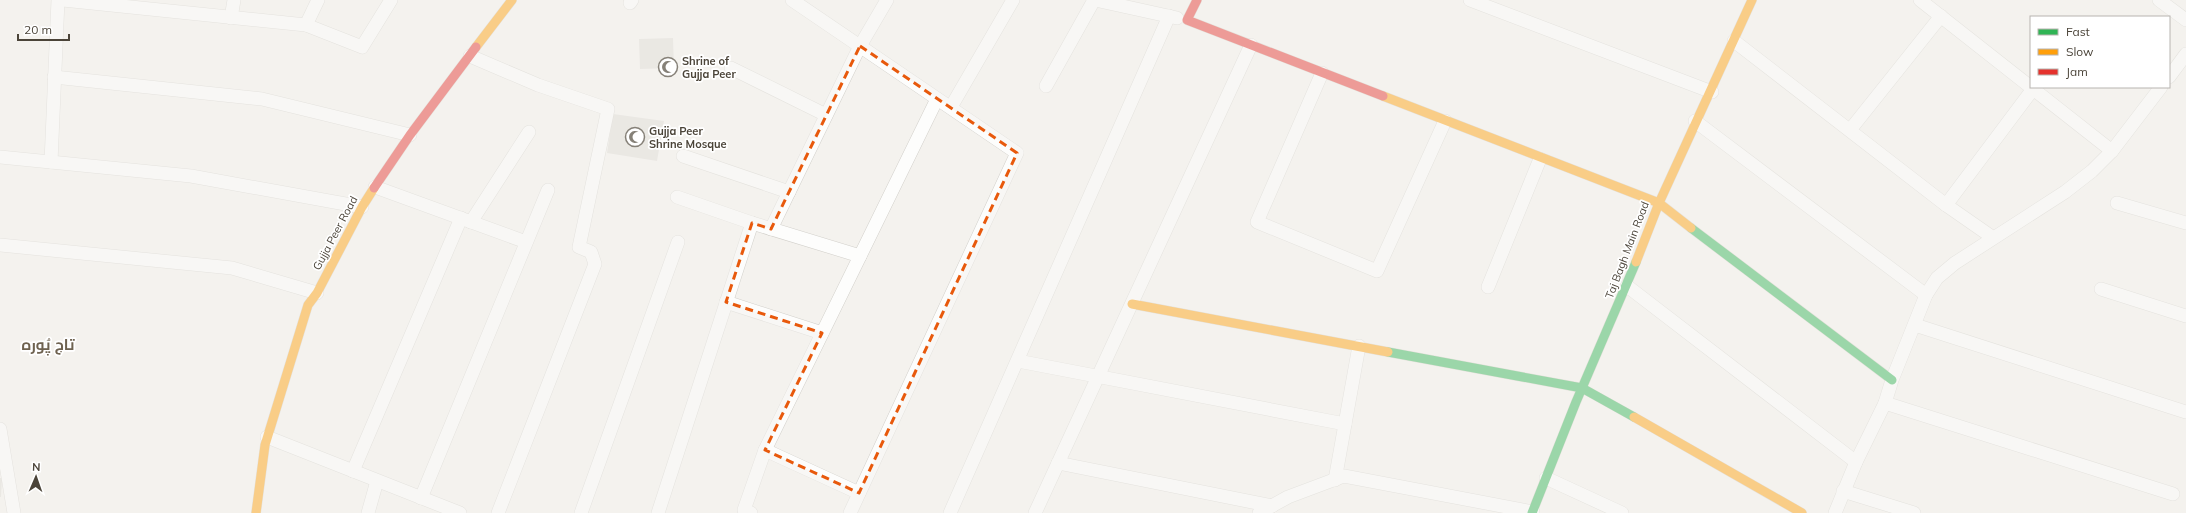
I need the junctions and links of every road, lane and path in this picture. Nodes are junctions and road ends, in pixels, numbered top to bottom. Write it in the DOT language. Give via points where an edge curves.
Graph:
graph roads {
  1 [pos="58,0"];
  2 [pos="63,0"];
  3 [pos="234,0"];
  4 [pos="318,0"];
  5 [pos="391,0"];
  6 [pos="512,0"];
  7 [pos="792,0"];
  8 [pos="887,0"];
  9 [pos="1013,0"];
  10 [pos="1094,0"];
  11 [pos="1197,0"];
  12 [pos="1470,0"];
  13 [pos="1752,0"];
  14 [pos="1920,0"];
  15 [pos="2159,0"];
  16 [pos="162,5"];
  17 [pos="1169,16"];
  18 [pos="1941,16"];
  19 [pos="231,18"];
  20 [pos="1187,20"];
  21 [pos="2186,20"];
  22 [pos="306,26"];
  23 [pos="1734,41"];
  24 [pos="1251,45"];
  25 [pos="860,46"];
  26 [pos="2186,54"];
  27 [pos="470,56"];
  28 [pos="731,68"];
  29 [pos="1322,73"];
  30 [pos="2170,76"];
  31 [pos="54,77"];
  32 [pos="1046,86"];
  33 [pos="2030,87"];
  34 [pos="2160,88"];
  35 [pos="2033,89"];
  36 [pos="1712,92"];
  37 [pos="937,99"];
  38 [pos="951,107"];
  39 [pos="826,115"];
  40 [pos="1445,121"];
  41 [pos="1695,121"];
  42 [pos="1850,130"];
  43 [pos="529,132"];
  44 [pos="410,135"];
  45 [pos="2112,151"];
  46 [pos="683,156"];
  47 [pos="0,157"];
  48 [pos="1540,159"];
  49 [pos="51,162"];
  50 [pos="375,187"];
  51 [pos="548,190"];
  52 [pos="789,192"];
  53 [pos="677,197"];
  54 [pos="1659,203"];
  55 [pos="2117,203"];
  56 [pos="1946,205"];
  57 [pos="362,207"];
  58 [pos="466,220"];
  59 [pos="752,223"];
  60 [pos="2186,223"];
  61 [pos="771,229"];
  62 [pos="1992,237"];
  63 [pos="526,242"];
  64 [pos="678,242"];
  65 [pos="0,245"];
  66 [pos="860,256"];
  67 [pos="1627,286"];
  68 [pos="1488,287"];
  69 [pos="2100,289"];
  70 [pos="317,292"];
  71 [pos="1926,295"];
  72 [pos="726,302"];
  73 [pos="1132,304"];
  74 [pos="2186,316"];
  75 [pos="1915,325"];
  76 [pos="822,333"];
  77 [pos="1359,346"];
  78 [pos="1018,361"];
  79 [pos="1098,376"];
  80 [pos="1892,380"];
  81 [pos="1582,388"];
  82 [pos="1885,403"];
  83 [pos="2186,412"];
  84 [pos="1345,424"];
  85 [pos="0,429"];
  86 [pos="267,438"];
  87 [pos="764,450"];
  88 [pos="1856,462"];
  89 [pos="1058,463"];
  90 [pos="352,471"];
  91 [pos="1546,478"];
  92 [pos="1335,480"];
  93 [pos="377,481"];
  94 [pos="1843,491"];
  95 [pos="859,493"];
  96 [pos="2173,494"];
  97 [pos="421,498"];
  98 [pos="1272,506"];
  99 [pos="1533,512"];
  100 [pos="14,513"];
  101 [pos="256,513"];
  102 [pos="368,513"];
  103 [pos="458,513"];
  104 [pos="498,513"];
  105 [pos="580,513"];
  106 [pos="658,513"];
  107 [pos="751,513"];
  108 [pos="850,513"];
  109 [pos="950,513"];
  110 [pos="1034,513"];
  111 [pos="1259,513"];
  112 [pos="1622,513"];
  113 [pos="1802,513"];
  114 [pos="1835,513"];
  115 [pos="1914,513"];
  1 -- 31 [label="street"];
  2 -- 16 [label="street"];
  3 -- 19 [label="street"];
  4 -- 22 [label="street"];
  5 -- 22 [label="street" via="362,47"];
  6 -- 27 [label="street, Gujja Peer Road"];
  7 -- 25 [label="street"];
  8 -- 25 [label="street"];
  9 -- 38 [label="street"];
  10 -- 17 [label="street"];
  10 -- 32 [label="street"];
  11 -- 20 [label="street"];
  12 -- 36 [label="street"];
  13 -- 23 [label="street, Taj Bagh Main Road"];
  14 -- 18 [label="street"];
  15 -- 21 [label="street"];
  16 -- 19 [label="street"];
  17 -- 20 [label="street"];
  17 -- 78 [label="street"];
  18 -- 33 [label="street"];
  18 -- 42 [label="street"];
  19 -- 22 [label="street"];
  20 -- 24 [label="street"];
  23 -- 36 [label="street, Taj Bagh Main Road"];
  23 -- 42 [label="street"];
  24 -- 29 [label="street"];
  24 -- 73 [label="street"];
  25 -- 37 [label="street"];
  25 -- 39 [label="street"];
  26 -- 30 [label="street"];
  27 -- 44 [label="street, Gujja Peer Road"];
  27 -- 104 [label="street" via="538,85 608,109 579,247 591,252 595,264"];
  28 -- 39 [label="street"];
  29 -- 40 [label="street"];
  29 -- 40 [label="street" via="1256,222 1377,271"];
  31 -- 44 [label="street" via="262,99"];
  31 -- 49 [label="street"];
  34 -- 45 [label="street"];
  35 -- 45 [label="street"];
  35 -- 56 [label="street"];
  36 -- 41 [label="street, Taj Bagh Main Road"];
  37 -- 38 [label="street"];
  37 -- 66 [label="street"];
  38 -- 95 [label="street" via="1017,153"];
  39 -- 52 [label="street"];
  40 -- 48 [label="street"];
  41 -- 54 [label="street, Taj Bagh Main Road"];
  41 -- 71 [label="street"];
  42 -- 56 [label="street"];
  43 -- 58 [label="street"];
  44 -- 50 [label="street, Gujja Peer Road"];
  45 -- 62 [label="street" via="2065,192"];
  46 -- 52 [label="street"];
  47 -- 49 [label="street"];
  48 -- 54 [label="street"];
  48 -- 68 [label="street"];
  49 -- 57 [label="street" via="191,176"];
  50 -- 57 [label="street, Gujja Peer Road"];
  50 -- 58 [label="street"];
  51 -- 63 [label="street"];
  52 -- 61 [label="street"];
  53 -- 59 [label="street"];
  54 -- 67 [label="street, Taj Bagh Main Road"];
  54 -- 80 [label="street"];
  55 -- 60 [label="street"];
  56 -- 62 [label="street"];
  57 -- 70 [label="street, Gujja Peer Road"];
  58 -- 63 [label="street"];
  58 -- 90 [label="street"];
  59 -- 61 [label="street"];
  59 -- 72 [label="street"];
  61 -- 66 [label="street"];
  62 -- 71 [label="street" via="1937,278"];
  63 -- 97 [label="street"];
  64 -- 105 [label="street"];
  65 -- 70 [label="street" via="232,268"];
  66 -- 76 [label="street"];
  67 -- 81 [label="street, Taj Bagh Main Road"];
  67 -- 88 [label="street"];
  69 -- 74 [label="street"];
  70 -- 86 [label="street, Gujja Peer Road" via="308,305"];
  71 -- 75 [label="street"];
  72 -- 76 [label="street"];
  72 -- 106 [label="street"];
  73 -- 77 [label="street"];
  73 -- 79 [label="street"];
  75 -- 80 [label="street"];
  75 -- 83 [label="street"];
  76 -- 87 [label="street"];
  77 -- 81 [label="street"];
  77 -- 84 [label="street"];
  78 -- 79 [label="street"];
  78 -- 109 [label="street"];
  79 -- 84 [label="street"];
  79 -- 89 [label="street"];
  80 -- 82 [label="street"];
  81 -- 91 [label="street, Taj Bagh Main Road"];
  81 -- 113 [label="street"];
  82 -- 88 [label="street"];
  82 -- 96 [label="street"];
  84 -- 92 [label="street"];
  85 -- 100 [label="street"];
  86 -- 90 [label="street"];
  86 -- 101 [label="street, Gujja Peer Road"];
  87 -- 95 [label="street"];
  87 -- 107 [label="street" via="744,510"];
  88 -- 94 [label="street"];
  89 -- 98 [label="street"];
  89 -- 110 [label="street"];
  90 -- 93 [label="street"];
  91 -- 99 [label="street, Taj Bagh Main Road"];
  91 -- 112 [label="street"];
  92 -- 98 [label="street" via="1288,497"];
  92 -- 99 [label="street" via="1344,476"];
  93 -- 97 [label="street"];
  93 -- 102 [label="street"];
  94 -- 114 [label="street"];
  94 -- 115 [label="street"];
  95 -- 108 [label="street"];
  97 -- 103 [label="street"];
  98 -- 111 [label="street"];
}
